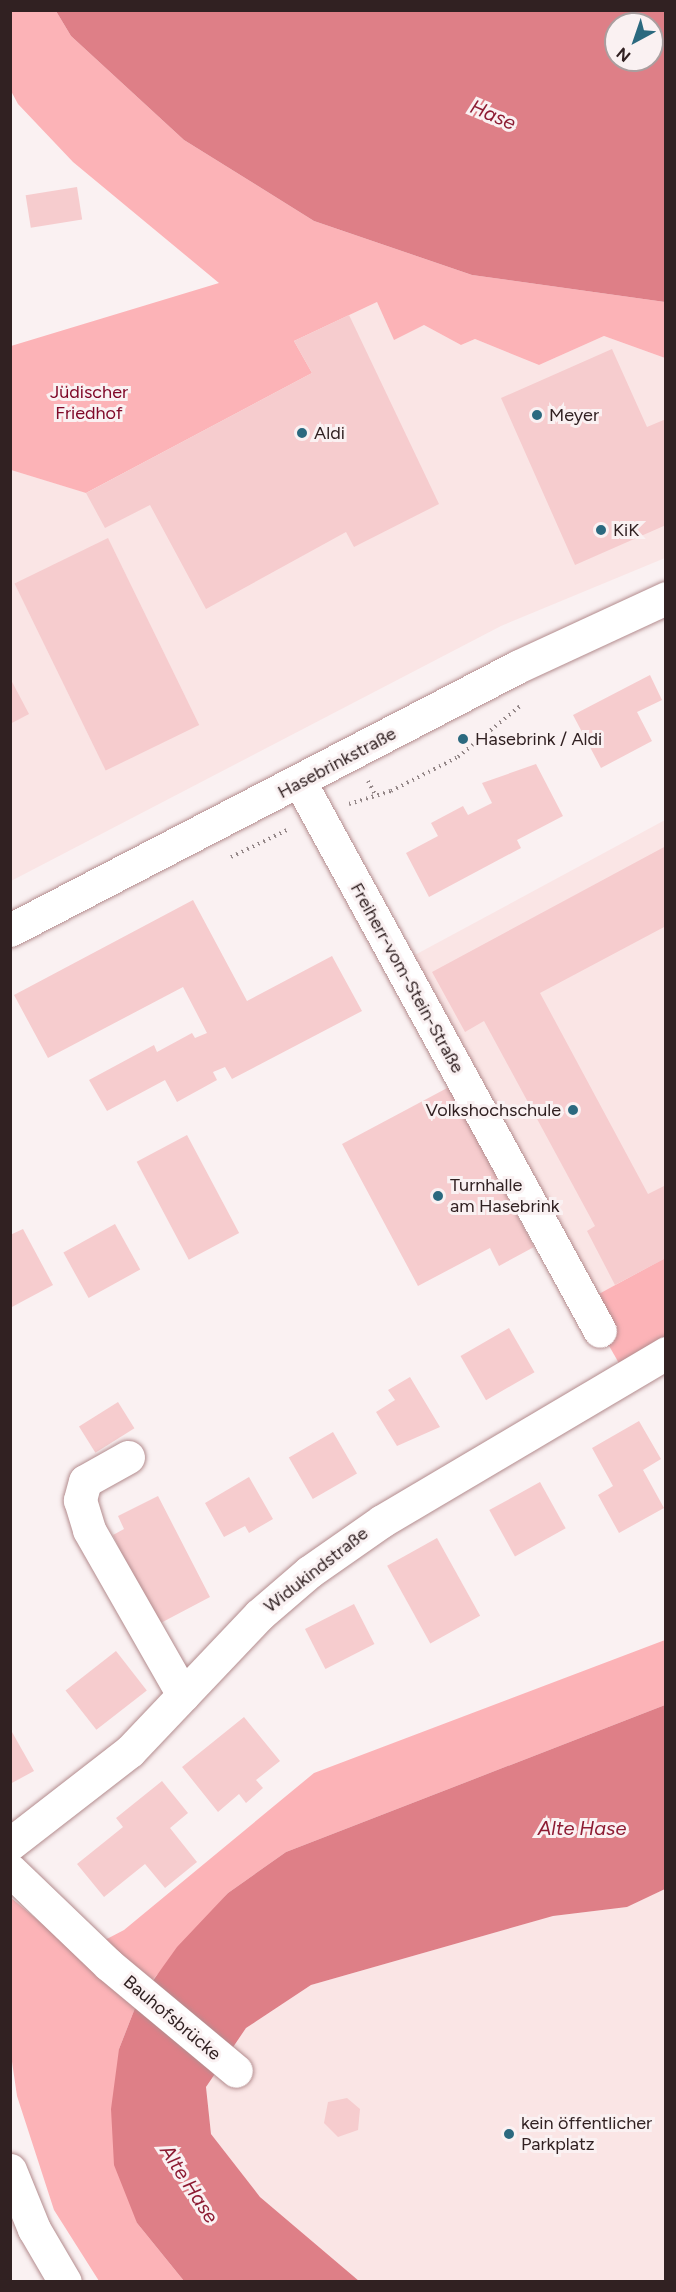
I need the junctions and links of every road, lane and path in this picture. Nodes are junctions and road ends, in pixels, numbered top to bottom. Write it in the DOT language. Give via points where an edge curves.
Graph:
graph roads {
  1 [pos="666,598"];
  2 [pos="301,784"];
  3 [pos="10,930"];
  4 [pos="10,1090"];
  5 [pos="10,1164"];
  6 [pos="600,1330"];
  7 [pos="666,1353"];
  8 [pos="128,1457"];
  9 [pos="183,1695"];
  10 [pos="10,1844"];
  11 [pos="10,1870"];
  12 [pos="236,2071"];
  13 [pos="10,2170"];
  14 [pos="65,2282"];
  1 -- 2 [label="street, Hasebrinkstraße" via="519,666"];
  2 -- 3 [label="street, Hasebrinkstraße"];
  2 -- 6 [label="street, Freiherr-vom-Stein-Straße"];
  4 -- 5 [label="path"];
  7 -- 9 [label="street, Widukindstraße" via="382,1521 309,1572 259,1615"];
  8 -- 9 [label="street" via="85,1481 80,1500 89,1530"];
  9 -- 10 [label="street, Widukindstraße" via="130,1751"];
  11 -- 12 [label="street, Bauhofsbrücke" via="109,1965"];
  13 -- 14 [label="street" via="34,2229"];
}
